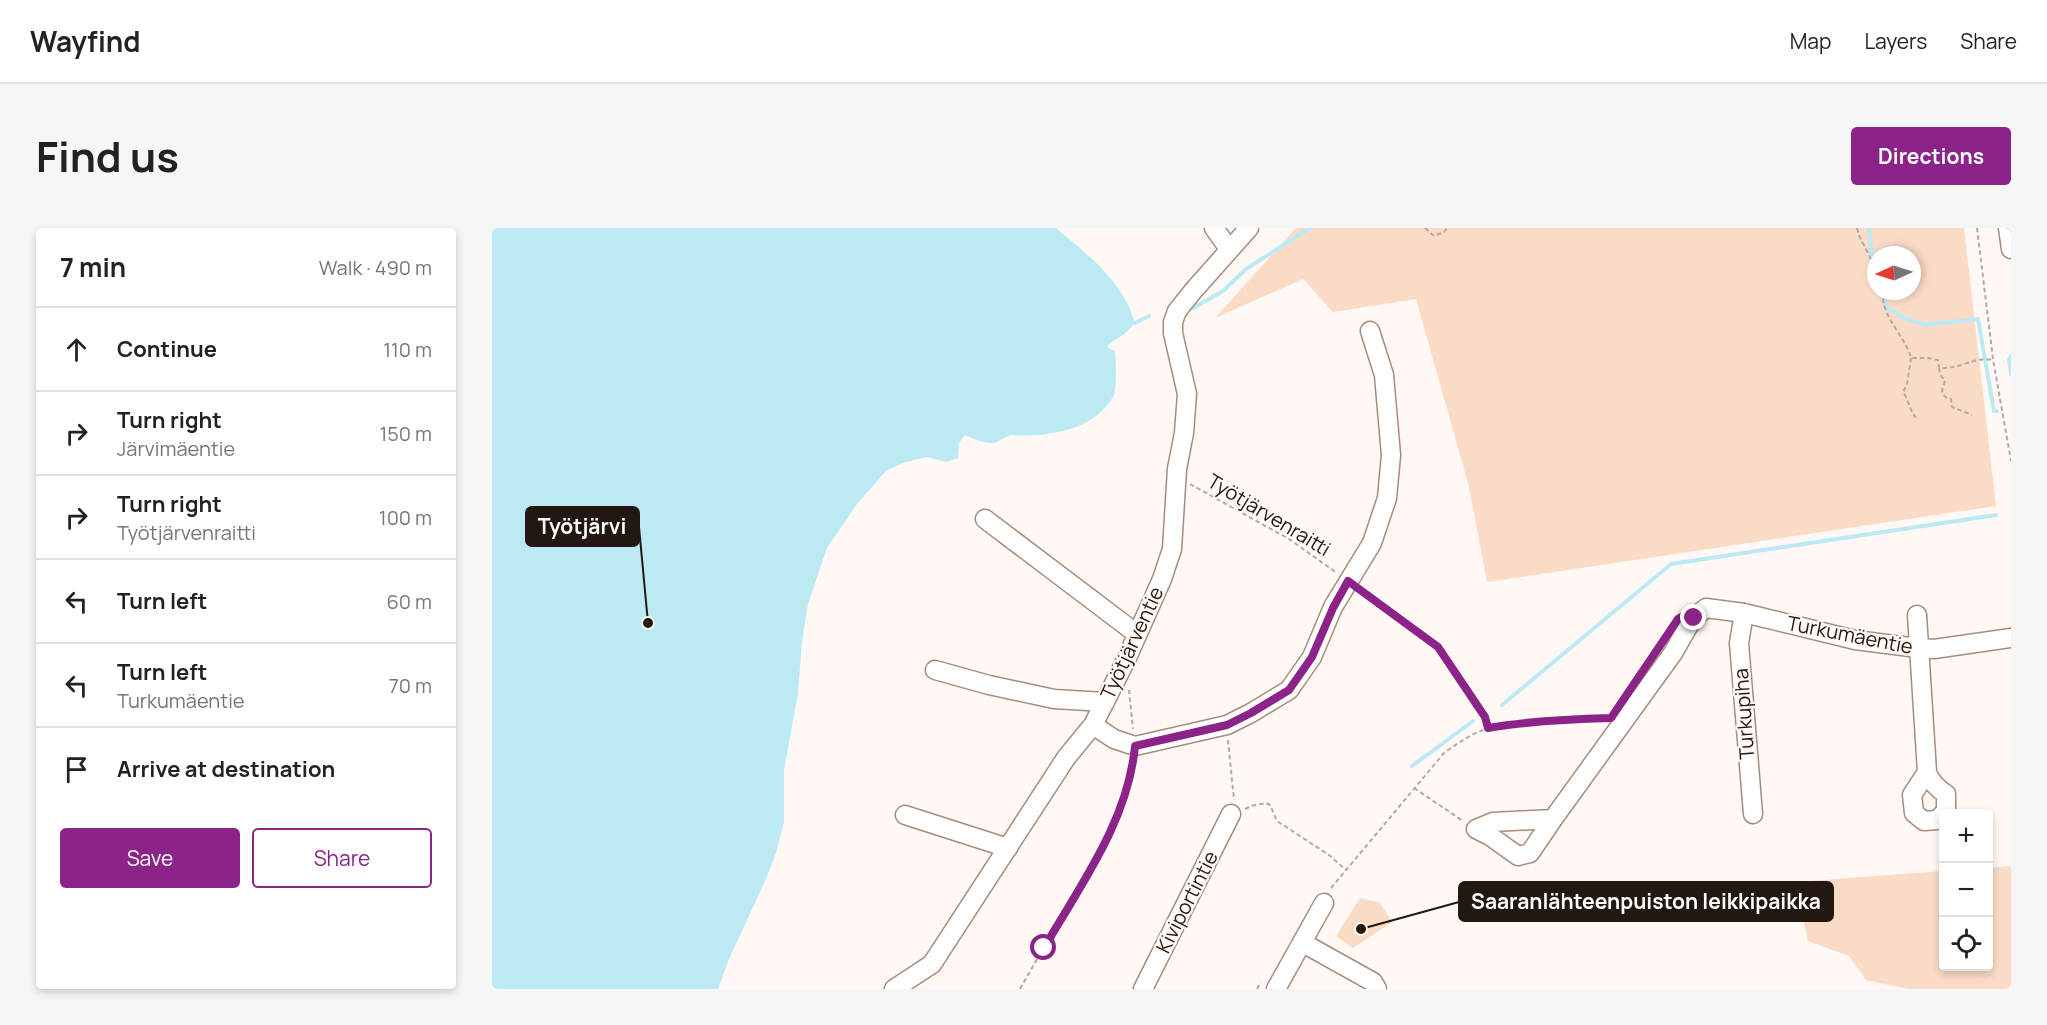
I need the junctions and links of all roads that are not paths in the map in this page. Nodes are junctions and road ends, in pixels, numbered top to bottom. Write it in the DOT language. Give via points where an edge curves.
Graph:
graph roads {
  1 [pos="1214,228"];
  2 [pos="1249,228"];
  3 [pos="2008,228"];
  4 [pos="1229,249"];
  5 [pos="2011,249"];
  6 [pos="1370,331"];
  7 [pos="985,519"];
  8 [pos="1744,613"];
  9 [pos="1917,615"];
  10 [pos="1137,634"];
  11 [pos="2011,638"];
  12 [pos="1918,648"];
  13 [pos="935,670"];
  14 [pos="1104,702"];
  15 [pos="1093,725"];
  16 [pos="1927,772"];
  17 [pos="1232,814"];
  18 [pos="1753,814"];
  19 [pos="906,815"];
  20 [pos="1553,819"];
  21 [pos="1008,848"];
  22 [pos="1324,903"];
  23 [pos="1303,943"];
  24 [pos="894,989"];
  25 [pos="1143,989"];
  26 [pos="1276,989"];
  27 [pos="1377,989"];
  1 -- 4 [label="street"];
  2 -- 4 [label="street, Työtjärventie"];
  3 -- 5 [label="street"];
  4 -- 10 [label="street, Työtjärventie" via="1177,311 1173,322 1187,394 1172,549"];
  6 -- 15 [label="street" via="1384,375 1391,455 1387,498 1372,543 1333,608 1312,657 1289,690 1227,725 1135,746 1114,739"];
  7 -- 10 [label="street"];
  8 -- 12 [label="street, Turkumäentie" via="1855,640"];
  8 -- 18 [label="street, Turkupiha" via="1739,643"];
  8 -- 20 [label="street, Turkumäentie" via="1706,608 1694,618"];
  9 -- 12 [label="street"];
  10 -- 14 [label="street, Työtjärventie"];
  11 -- 12 [label="street, Turkumäentie"];
  12 -- 16 [label="street"];
  13 -- 14 [label="street" via="1054,699"];
  14 -- 15 [label="street, Työtjärventie"];
  15 -- 21 [label="street, Työtjärventie" via="1066,758"];
  17 -- 25 [label="street, Kiviportintie"];
  19 -- 21 [label="street"];
  20 -- 20 [label="street" via="1492,822 1476,829 1518,856 1530,853"];
  21 -- 24 [label="street, Työtjärventie" via="932,964"];
  22 -- 23 [label="street"];
  23 -- 26 [label="street"];
  23 -- 27 [label="street" via="1373,982"];
}
